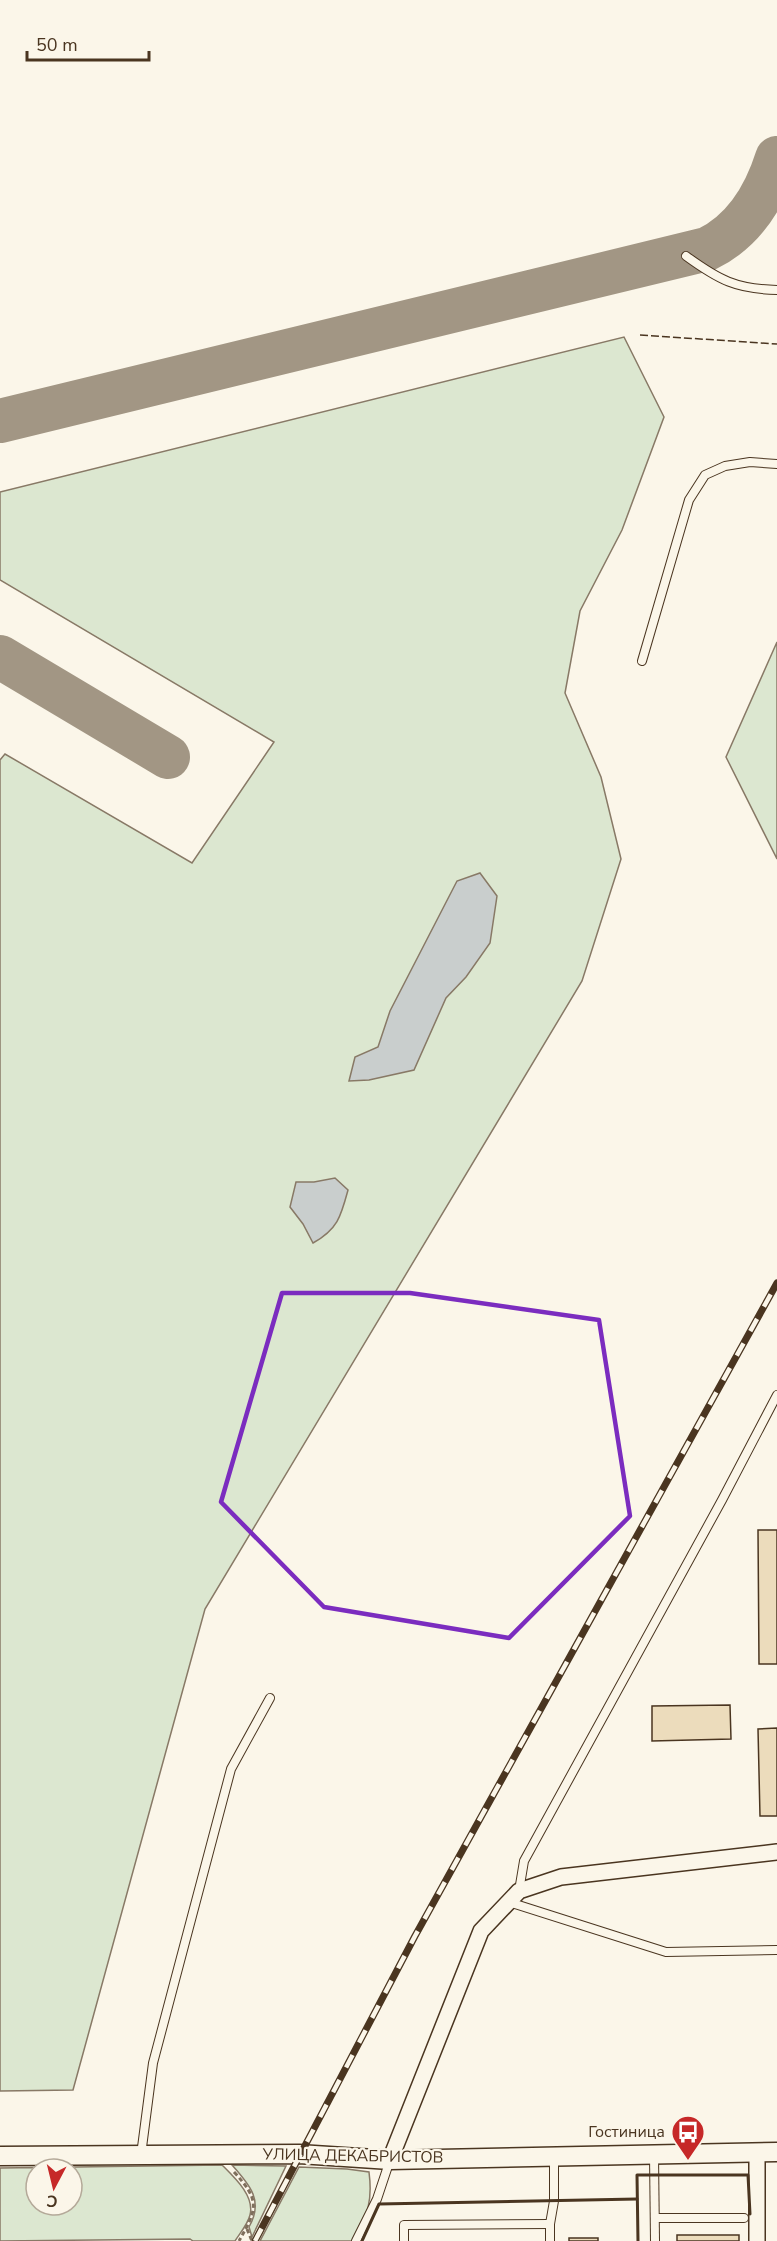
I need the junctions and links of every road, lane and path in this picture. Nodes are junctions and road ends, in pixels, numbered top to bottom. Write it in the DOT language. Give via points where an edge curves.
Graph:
graph roads {
  1 [pos="686,256"];
  2 [pos="777,290"];
  3 [pos="777,464"];
  4 [pos="642,661"];
  5 [pos="777,1395"];
  6 [pos="270,1698"];
  7 [pos="777,1852"];
  8 [pos="514,1896"];
  9 [pos="777,1950"];
  10 [pos="757,2152"];
  11 [pos="777,2152"];
  12 [pos="654,2153"];
  13 [pos="141,2155"];
  14 [pos="210,2155"];
  15 [pos="554,2155"];
  16 [pos="0,2156"];
  17 [pos="390,2160"];
  18 [pos="655,2218"];
  19 [pos="744,2218"];
  20 [pos="550,2223"];
  21 [pos="247,2227"];
  22 [pos="239,2241"];
  23 [pos="252,2241"];
  24 [pos="357,2241"];
  25 [pos="404,2241"];
  26 [pos="550,2241"];
  27 [pos="655,2241"];
  28 [pos="757,2241"];
  1 -- 2 [label="lane" via="711,275 739,287"];
  3 -- 4 [label="lane" via="750,462 725,466 705,476 689,500"];
  5 -- 8 [label="lane" via="524,1861"];
  6 -- 13 [label="lane" via="231,1769 153,2063"];
  7 -- 8 [label="street" via="561,1877"];
  8 -- 9 [label="lane" via="666,1952"];
  8 -- 17 [label="street" via="481,1931"];
  10 -- 11 [label="street, УЛИЦА ДЕКАБРИСТОВ"];
  10 -- 12 [label="street, УЛИЦА ДЕКАБРИСТОВ"];
  10 -- 28 [label="street"];
  12 -- 15 [label="street, УЛИЦА ДЕКАБРИСТОВ"];
  12 -- 18 [label="lane"];
  13 -- 14 [label="street, УЛИЦА ДЕКАБРИСТОВ"];
  13 -- 16 [label="street, УЛИЦА ДЕКАБРИСТОВ"];
  14 -- 17 [label="street, УЛИЦА ДЕКАБРИСТОВ" via="299,2154"];
  14 -- 21 [label="path" via="214,2150 254,2200"];
  15 -- 17 [label="street, УЛИЦА ДЕКАБРИСТОВ"];
  15 -- 20 [label="lane" via="555,2201"];
  17 -- 24 [label="lane" via="378,2199"];
  18 -- 19 [label="lane"];
  18 -- 27 [label="lane"];
  20 -- 25 [label="lane" via="404,2225"];
  20 -- 26 [label="lane"];
  21 -- 22 [label="path"];
  21 -- 23 [label="path"];
}
